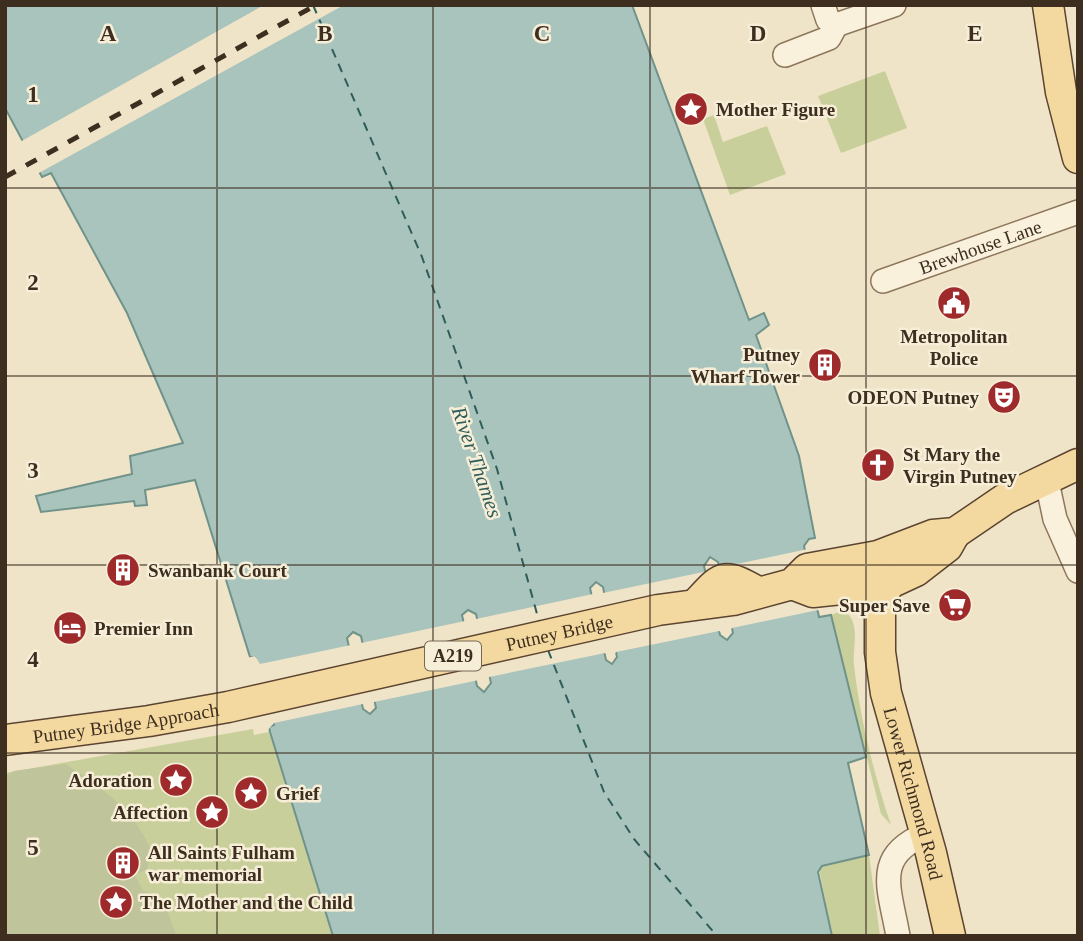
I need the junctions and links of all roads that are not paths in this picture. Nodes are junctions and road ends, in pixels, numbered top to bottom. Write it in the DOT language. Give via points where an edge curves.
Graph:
graph roads {
  1 [pos="823,5"];
  2 [pos="894,5"];
  3 [pos="1048,5"];
  4 [pos="836,25"];
  5 [pos="785,55"];
  6 [pos="1076,144"];
  7 [pos="1078,212"];
  8 [pos="883,281"];
  9 [pos="1078,464"];
  10 [pos="1046,478"];
  11 [pos="955,533"];
  12 [pos="878,556"];
  13 [pos="1078,571"];
  14 [pos="841,581"];
  15 [pos="888,584"];
  16 [pos="880,652"];
  17 [pos="247,702"];
  18 [pos="5,740"];
  19 [pos="926,834"];
  20 [pos="898,936"];
  21 [pos="950,936"];
  1 -- 4 [label="street" via="828,20"];
  2 -- 4 [label="street"];
  3 -- 6 [label="main road" via="1060,92"];
  4 -- 5 [label="street" via="830,38"];
  7 -- 8 [label="street, Brewhouse Lane"];
  9 -- 10 [label="main road"];
  10 -- 11 [label="main road"];
  10 -- 13 [label="street" via="1055,519"];
  11 -- 12 [label="main road" via="933,535"];
  11 -- 15 [label="main road" via="947,547 916,571"];
  12 -- 14 [label="main road"];
  12 -- 15 [label="main road"];
  14 -- 15 [label="main road"];
  14 -- 16 [label="main road, Lower Richmond Road" via="866,609"];
  14 -- 17 [label="main road, Putney Bridge / A219" via="807,569 792,584 758,592 731,577 719,579 696,604"];
  15 -- 16 [label="main road, Lower Richmond Road" via="880,599"];
  16 -- 19 [label="main road, Lower Richmond Road" via="889,708"];
  17 -- 18 [label="main road, Putney Bridge Approach / A219" via="149,722"];
  19 -- 20 [label="street" via="898,849 890,865"];
  19 -- 21 [label="main road, Lower Richmond Road"];
}
